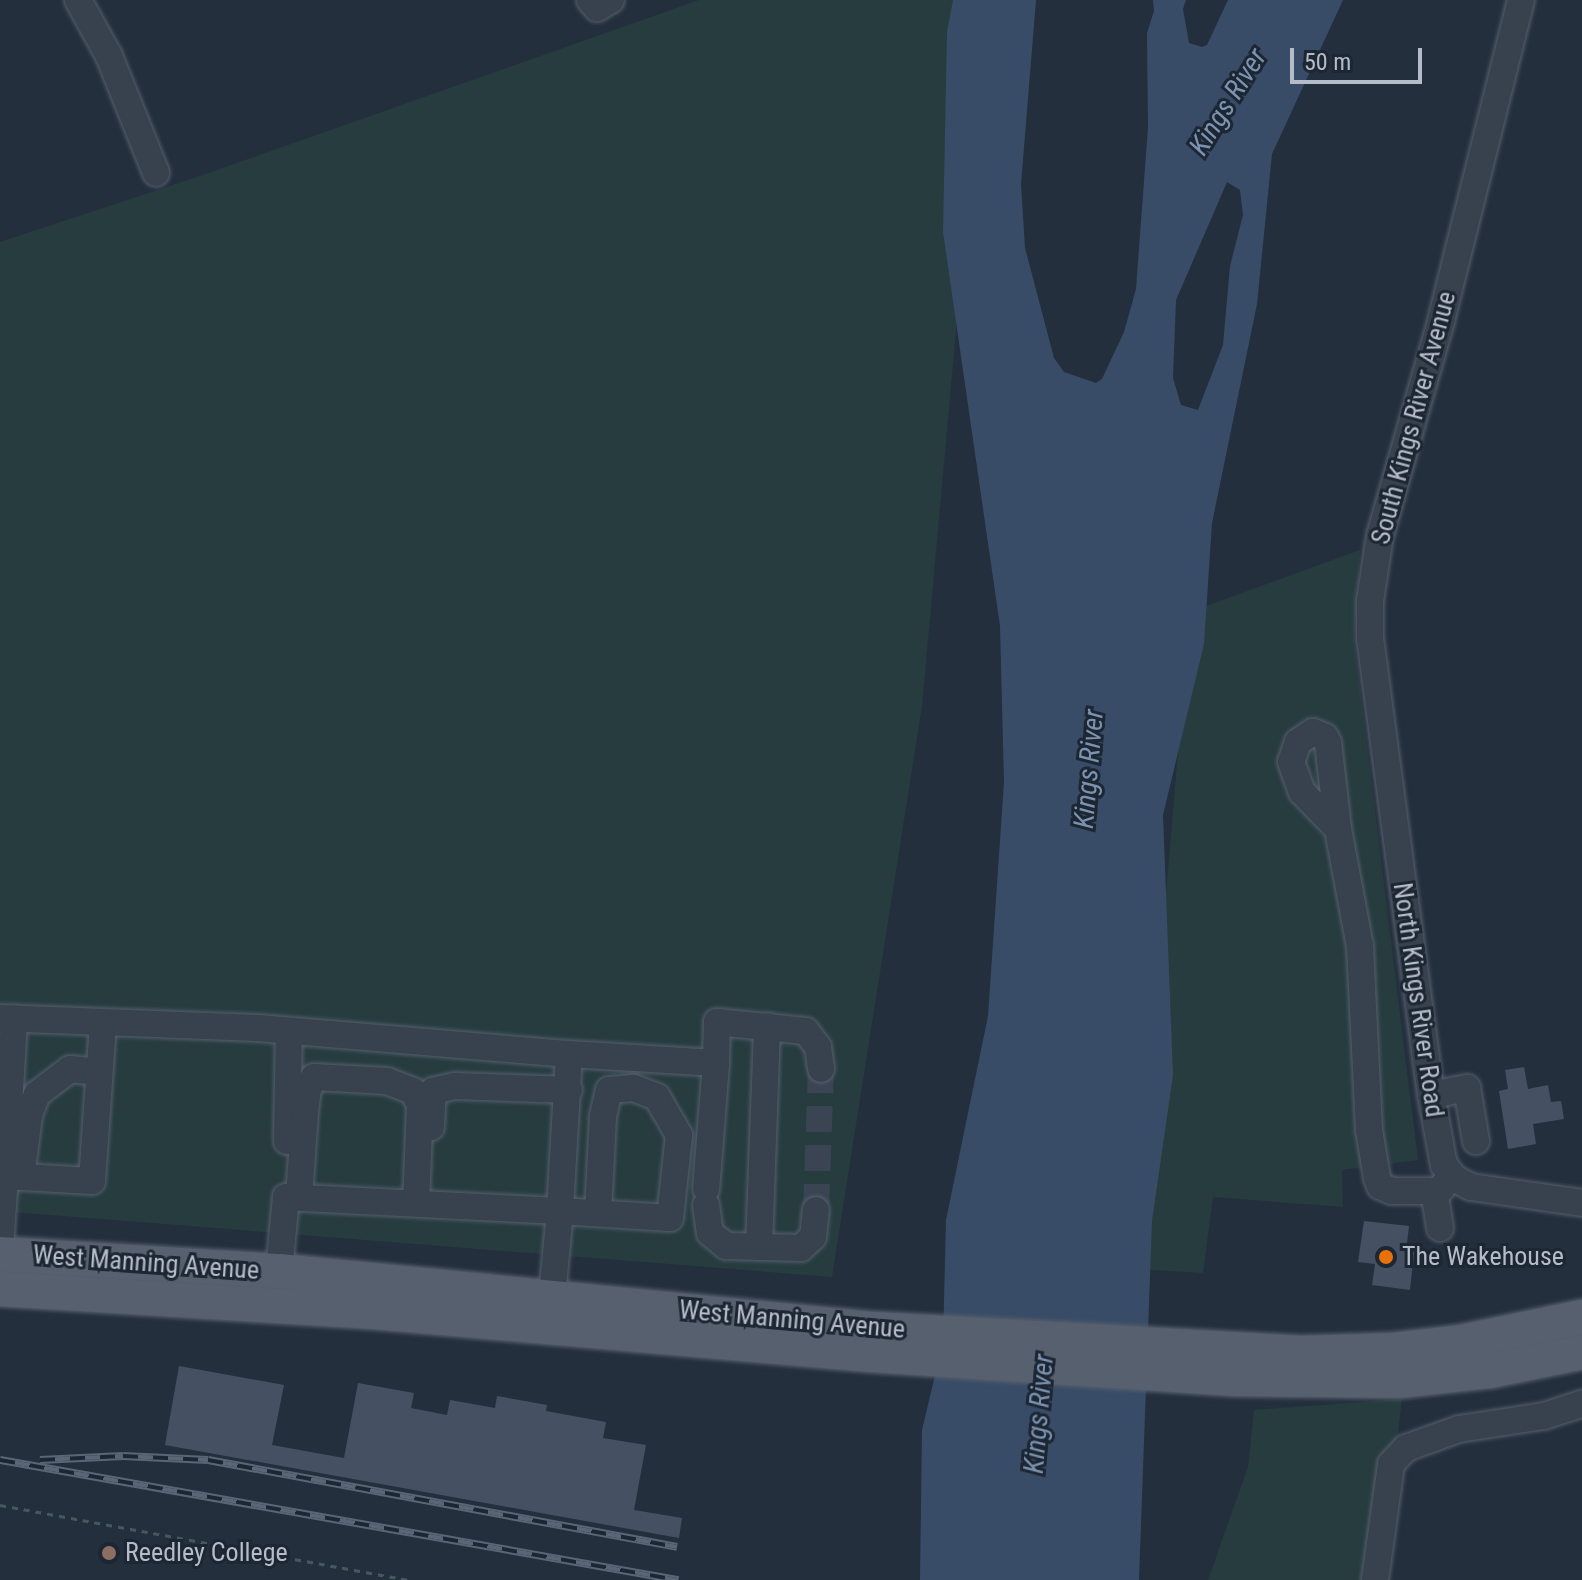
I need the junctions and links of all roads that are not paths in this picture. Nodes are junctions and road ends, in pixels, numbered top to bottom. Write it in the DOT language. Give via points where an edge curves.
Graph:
graph roads {
  1 [pos="78,0"];
  2 [pos="590,0"];
  3 [pos="611,0"];
  4 [pos="1521,0"];
  5 [pos="156,173"];
  6 [pos="1338,829"];
  7 [pos="1396,843"];
  8 [pos="7,1018"];
  9 [pos="103,1023"];
  10 [pos="767,1026"];
  11 [pos="289,1031"];
  12 [pos="569,1054"];
  13 [pos="716,1063"];
  14 [pos="821,1069"];
  15 [pos="99,1072"];
  16 [pos="569,1090"];
  17 [pos="1431,1095"];
  18 [pos="3,1136"];
  19 [pos="1476,1141"];
  20 [pos="1443,1174"];
  21 [pos="8,1176"];
  22 [pos="292,1197"];
  23 [pos="422,1203"];
  24 [pos="1582,1203"];
  25 [pos="816,1210"];
  26 [pos="560,1211"];
  27 [pos="598,1213"];
  28 [pos="1440,1228"];
  29 [pos="0,1247"];
  30 [pos="759,1247"];
  31 [pos="0,1254"];
  32 [pos="279,1271"];
  33 [pos="0,1289"];
  34 [pos="552,1297"];
  35 [pos="1582,1317"];
  36 [pos="872,1342"];
  37 [pos="1582,1352"];
  38 [pos="1237,1364"];
  39 [pos="1582,1404"];
  40 [pos="1375,1580"];
  1 -- 5 [label="street" via="109,56"];
  2 -- 3 [label="street" via="597,8"];
  4 -- 7 [label="street, South Kings River Avenue" via="1442,318 1373,566 1370,638"];
  6 -- 20 [label="street" via="1361,959 1369,1130 1377,1178 1380,1186 1392,1191"];
  7 -- 17 [label="street, North Kings River Road"];
  8 -- 9 [label="street"];
  8 -- 18 [label="street"];
  9 -- 11 [label="street"];
  9 -- 15 [label="street"];
  10 -- 13 [label="street" via="717,1022"];
  10 -- 14 [label="street" via="806,1031 818,1047"];
  10 -- 30 [label="street"];
  11 -- 12 [label="street"];
  11 -- 22 [label="street"];
  12 -- 13 [label="street"];
  12 -- 16 [label="street"];
  13 -- 30 [label="street" via="706,1197 710,1233 726,1246"];
  15 -- 21 [label="street" via="70,1069 49,1082 34,1102"];
  15 -- 21 [label="street" via="92,1181"];
  16 -- 23 [label="street" via="455,1086 433,1091"];
  16 -- 26 [label="street"];
  17 -- 19 [label="street" via="1467,1088"];
  17 -- 20 [label="street, North Kings River Road"];
  18 -- 21 [label="street"];
  20 -- 24 [label="street" via="1471,1187"];
  20 -- 28 [label="street, North Kings River Road" via="1434,1202"];
  21 -- 29 [label="street"];
  22 -- 23 [label="street"];
  22 -- 23 [label="street" via="314,1077 403,1084 413,1091 420,1105"];
  22 -- 32 [label="street"];
  23 -- 26 [label="street"];
  25 -- 30 [label="street" via="813,1237 801,1248"];
  26 -- 27 [label="street"];
  26 -- 34 [label="street"];
  27 -- 27 [label="street" via="609,1090 633,1088 657,1097 679,1135 670,1218"];
  31 -- 32 [label="main road, West Manning Avenue"];
  32 -- 34 [label="main road, West Manning Avenue"];
  33 -- 36 [label="main road, West Manning Avenue"];
  34 -- 36 [label="main road, West Manning Avenue"];
  35 -- 38 [label="main road, West Manning Avenue" via="1509,1334 1394,1350"];
  36 -- 38 [label="main road, West Manning Avenue"];
  37 -- 38 [label="main road, West Manning Avenue" via="1489,1371 1398,1381"];
  39 -- 40 [label="street" via="1544,1416 1459,1429 1406,1448 1391,1464"];
}
